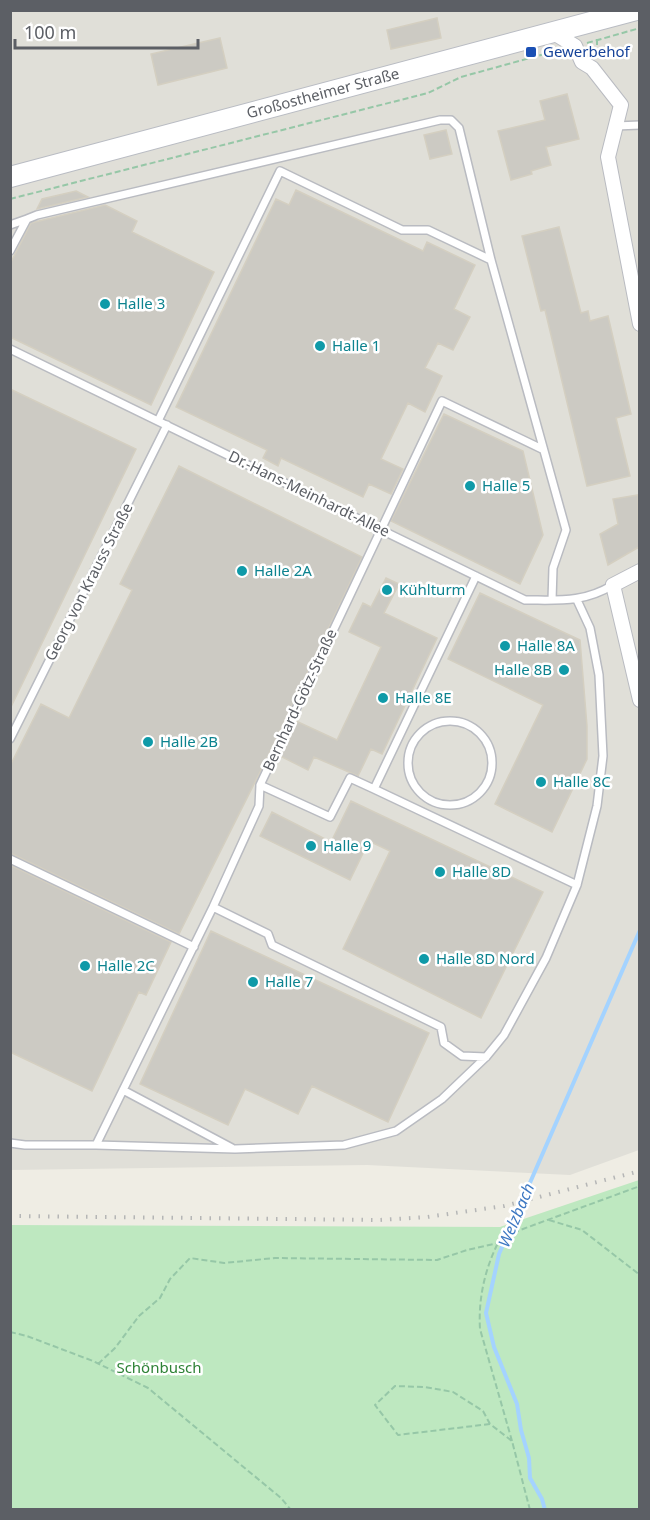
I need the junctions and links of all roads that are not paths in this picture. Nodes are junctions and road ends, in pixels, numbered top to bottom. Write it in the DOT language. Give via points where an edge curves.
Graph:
graph roads {
  1 [pos="636,10"];
  2 [pos="552,32"];
  3 [pos="639,125"];
  4 [pos="616,126"];
  5 [pos="285,157"];
  6 [pos="280,171"];
  7 [pos="10,177"];
  8 [pos="27,219"];
  9 [pos="10,225"];
  10 [pos="10,251"];
  11 [pos="491,260"];
  12 [pos="639,324"];
  13 [pos="10,349"];
  14 [pos="159,421"];
  15 [pos="167,425"];
  16 [pos="542,449"];
  17 [pos="381,530"];
  18 [pos="639,571"];
  19 [pos="476,576"];
  20 [pos="613,585"];
  21 [pos="552,600"];
  22 [pos="577,600"];
  23 [pos="639,700"];
  24 [pos="10,739"];
  25 [pos="260,785"];
  26 [pos="374,789"];
  27 [pos="433,803"];
  28 [pos="10,859"];
  29 [pos="577,885"];
  30 [pos="213,907"];
  31 [pos="194,946"];
  32 [pos="486,1057"];
  33 [pos="123,1090"];
  34 [pos="10,1143"];
  35 [pos="96,1145"];
  36 [pos="235,1149"];
  1 -- 2 [label="main road, Großostheimer Straße"];
  2 -- 4 [label="street" via="575,46 621,105"];
  2 -- 7 [label="main road, Großostheimer Straße"];
  3 -- 4 [label="lane"];
  4 -- 12 [label="street" via="608,157"];
  5 -- 6 [label="lane"];
  5 -- 8 [label="lane"];
  5 -- 11 [label="lane" via="451,120 459,128"];
  6 -- 11 [label="lane" via="402,230 428,230"];
  6 -- 14 [label="lane"];
  8 -- 9 [label="lane"];
  8 -- 10 [label="lane"];
  11 -- 16 [label="lane"];
  13 -- 14 [label="lane, Dr.-Hans-Meinhardt-Allee"];
  14 -- 15 [label="lane, Dr.-Hans-Meinhardt-Allee"];
  15 -- 17 [label="lane, Dr.-Hans-Meinhardt-Allee"];
  15 -- 24 [label="lane, Georg von Krauss Straße"];
  16 -- 17 [label="lane, Bernhard-Götz-Straße" via="442,401"];
  16 -- 21 [label="lane" via="566,530 553,568"];
  17 -- 19 [label="lane, Dr.-Hans-Meinhardt-Allee"];
  17 -- 25 [label="lane, Bernhard-Götz-Straße"];
  18 -- 20 [label="street"];
  19 -- 21 [label="lane, Dr.-Hans-Meinhardt-Allee" via="525,600"];
  19 -- 26 [label="lane"];
  20 -- 22 [label="lane, Dr.-Hans-Meinhardt-Allee"];
  20 -- 23 [label="street"];
  21 -- 22 [label="lane, Dr.-Hans-Meinhardt-Allee"];
  22 -- 29 [label="lane" via="590,628 599,675 603,756 597,806"];
  25 -- 26 [label="lane" via="330,817 350,778"];
  25 -- 30 [label="lane, Bernhard-Götz-Straße" via="259,806"];
  26 -- 29 [label="lane"];
  27 -- 27 [label="lane" via="454,806 476,798 492,774 491,748 474,727 449,720 427,727 412,743 408,766 416,789"];
  28 -- 31 [label="lane"];
  29 -- 32 [label="lane" via="546,958 504,1035"];
  30 -- 31 [label="lane, Bernhard-Götz-Straße"];
  30 -- 32 [label="lane" via="268,934 272,945 441,1027 444,1043 462,1056"];
  31 -- 33 [label="lane, Bernhard-Götz-Straße"];
  32 -- 36 [label="lane" via="442,1098 396,1131 344,1145"];
  33 -- 35 [label="lane, Bernhard-Götz-Straße"];
  33 -- 36 [label="lane"];
  34 -- 35 [label="lane"];
  35 -- 36 [label="lane"];
}
